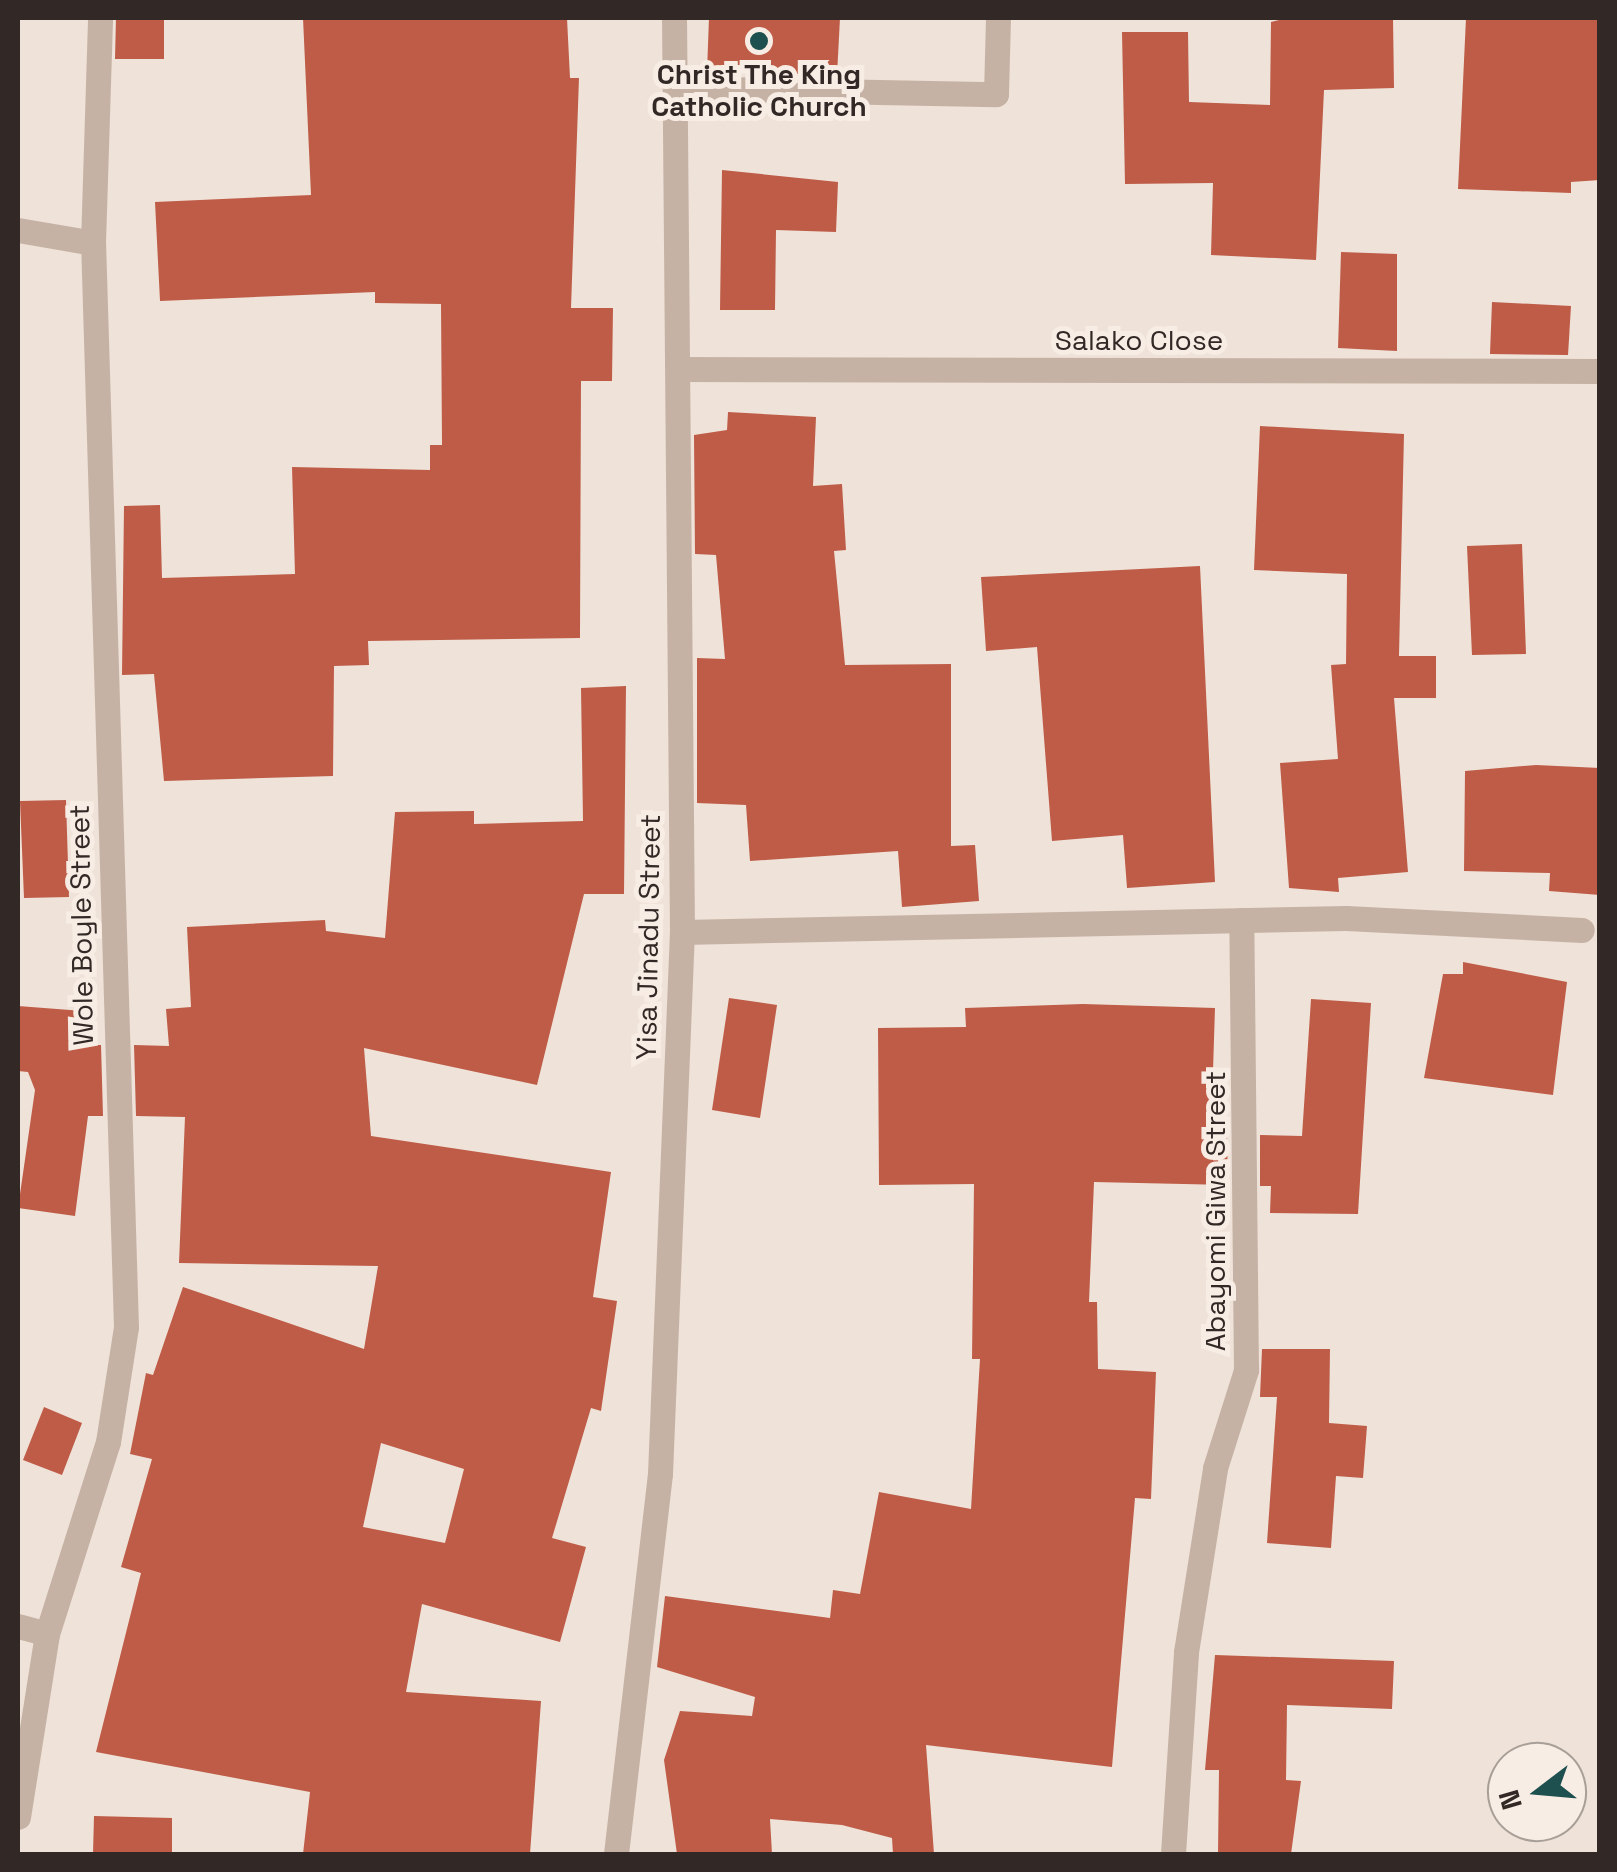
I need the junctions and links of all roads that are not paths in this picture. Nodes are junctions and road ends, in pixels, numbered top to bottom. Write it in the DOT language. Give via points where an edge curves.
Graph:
graph roads {
  1 [pos="100,18"];
  2 [pos="674,18"];
  3 [pos="998,18"];
  4 [pos="675,88"];
  5 [pos="18,230"];
  6 [pos="94,243"];
  7 [pos="678,369"];
  8 [pos="1600,371"];
  9 [pos="1241,920"];
  10 [pos="1582,930"];
  11 [pos="682,932"];
  12 [pos="18,1626"];
  13 [pos="47,1634"];
  14 [pos="18,1817"];
  15 [pos="616,1854"];
  16 [pos="1173,1854"];
  1 -- 6 [label="street, Wole Boyle Street"];
  2 -- 4 [label="street, Yisa Jinadu Street"];
  3 -- 4 [label="street" via="996,94"];
  4 -- 7 [label="street, Yisa Jinadu Street"];
  5 -- 6 [label="street"];
  6 -- 13 [label="street, Wole Boyle Street" via="126,1327 108,1442"];
  7 -- 8 [label="street, Salako Close"];
  7 -- 11 [label="street, Yisa Jinadu Street"];
  9 -- 10 [label="street"];
  9 -- 11 [label="street"];
  9 -- 16 [label="street, Abayomi Giwa Street" via="1246,1370 1215,1468 1186,1652"];
  11 -- 15 [label="street, Yisa Jinadu Street" via="660,1474"];
  12 -- 13 [label="street"];
  13 -- 14 [label="street, Wole Boyle Street"];
}
